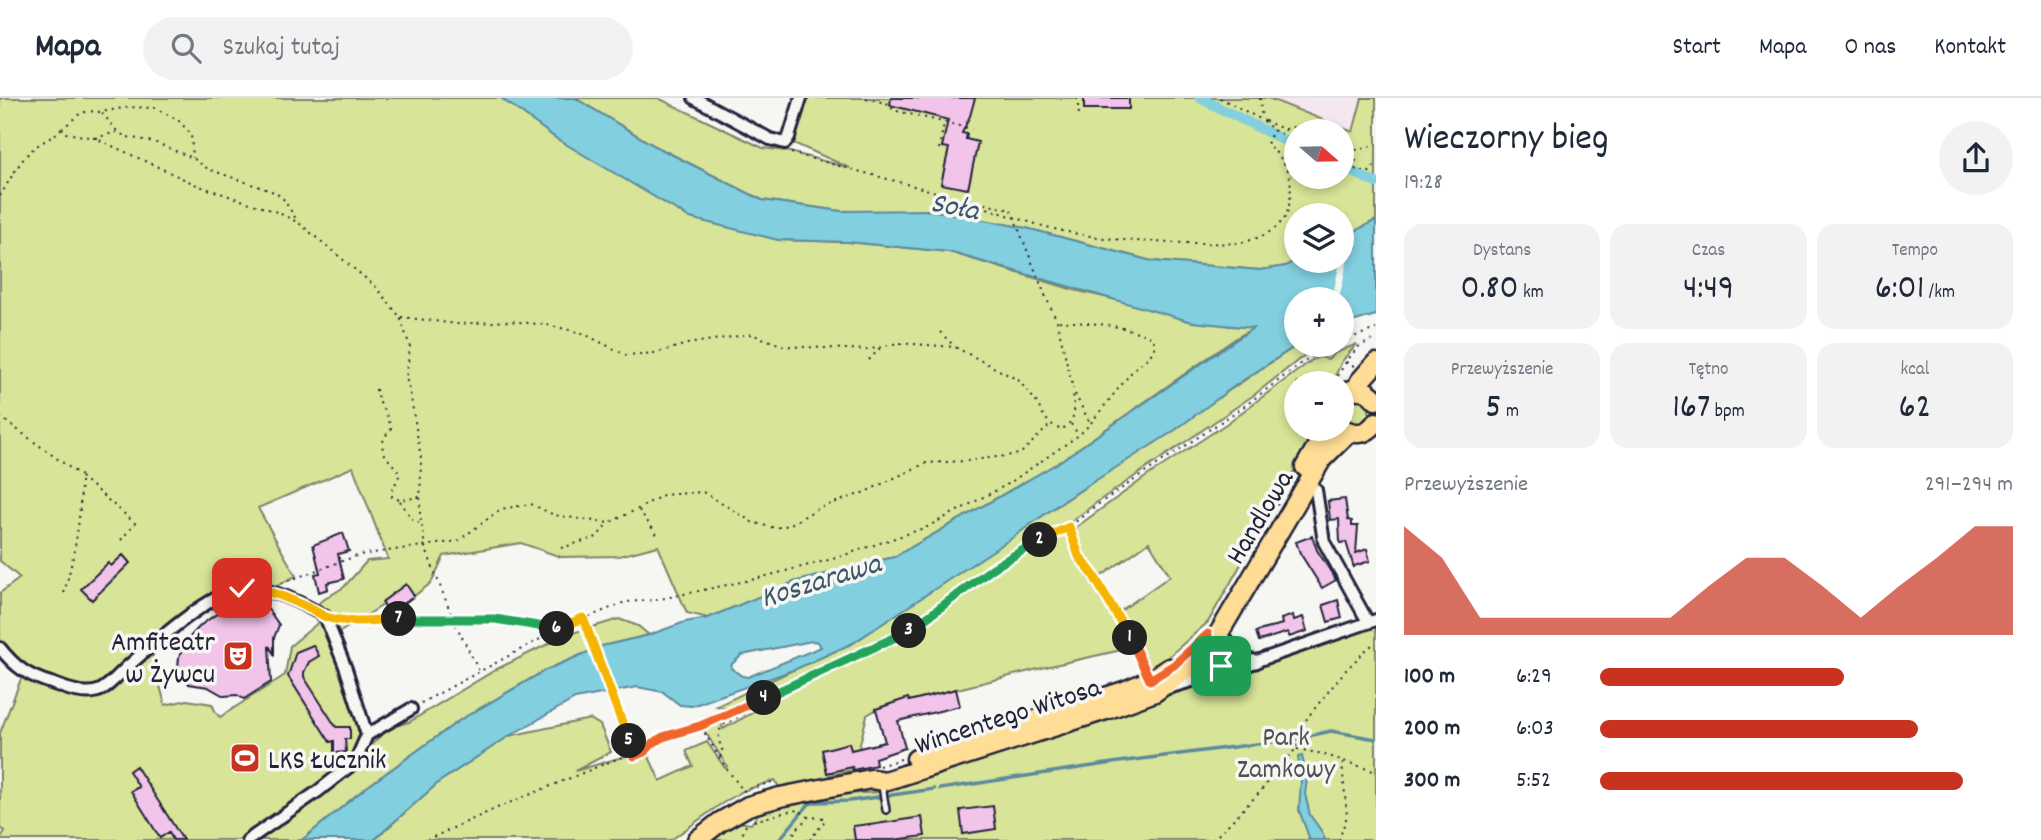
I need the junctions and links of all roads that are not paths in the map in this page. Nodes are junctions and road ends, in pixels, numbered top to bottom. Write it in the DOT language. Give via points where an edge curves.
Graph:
graph roads {
  1 [pos="694,98"];
  2 [pos="801,98"];
  3 [pos="1376,363"];
  4 [pos="1354,386"];
  5 [pos="1354,391"];
  6 [pos="1375,394"];
  7 [pos="1376,422"];
  8 [pos="1354,432"];
  9 [pos="1320,441"];
  10 [pos="1337,441"];
  11 [pos="1316,490"];
  12 [pos="1079,556"];
  13 [pos="1372,621"];
  14 [pos="1207,639"];
  15 [pos="0,648"];
  16 [pos="1263,660"];
  17 [pos="1230,670"];
  18 [pos="1153,686"];
  19 [pos="411,709"];
  20 [pos="367,735"];
  21 [pos="879,784"];
  22 [pos="886,810"];
  23 [pos="248,840"];
  24 [pos="696,840"];
  1 -- 2 [label="street" via="785,143"];
  3 -- 4 [label="main road"];
  5 -- 6 [label="main road"];
  7 -- 8 [label="main road" via="1367,431"];
  9 -- 14 [label="main road, Handlowa"];
  10 -- 14 [label="main road, Handlowa"];
  11 -- 13 [label="street" via="1324,542"];
  12 -- 18 [label="lane" via="1135,647"];
  13 -- 16 [label="street"];
  14 -- 16 [label="street" via="1250,660"];
  14 -- 17 [label="street" via="1213,661"];
  14 -- 18 [label="main road, Wincentego Witosa" via="1191,666"];
  15 -- 20 [label="street" via="13,664 36,678 78,691 100,691 214,597 242,588 260,589 325,616"];
  16 -- 17 [label="street"];
  17 -- 18 [label="street"];
  18 -- 21 [label="main road, Wincentego Witosa" via="885,770"];
  19 -- 20 [label="street"];
  20 -- 23 [label="street" via="355,762"];
  21 -- 22 [label="lane"];
  21 -- 24 [label="main road, Wincentego Witosa" via="780,797 748,806"];
}
